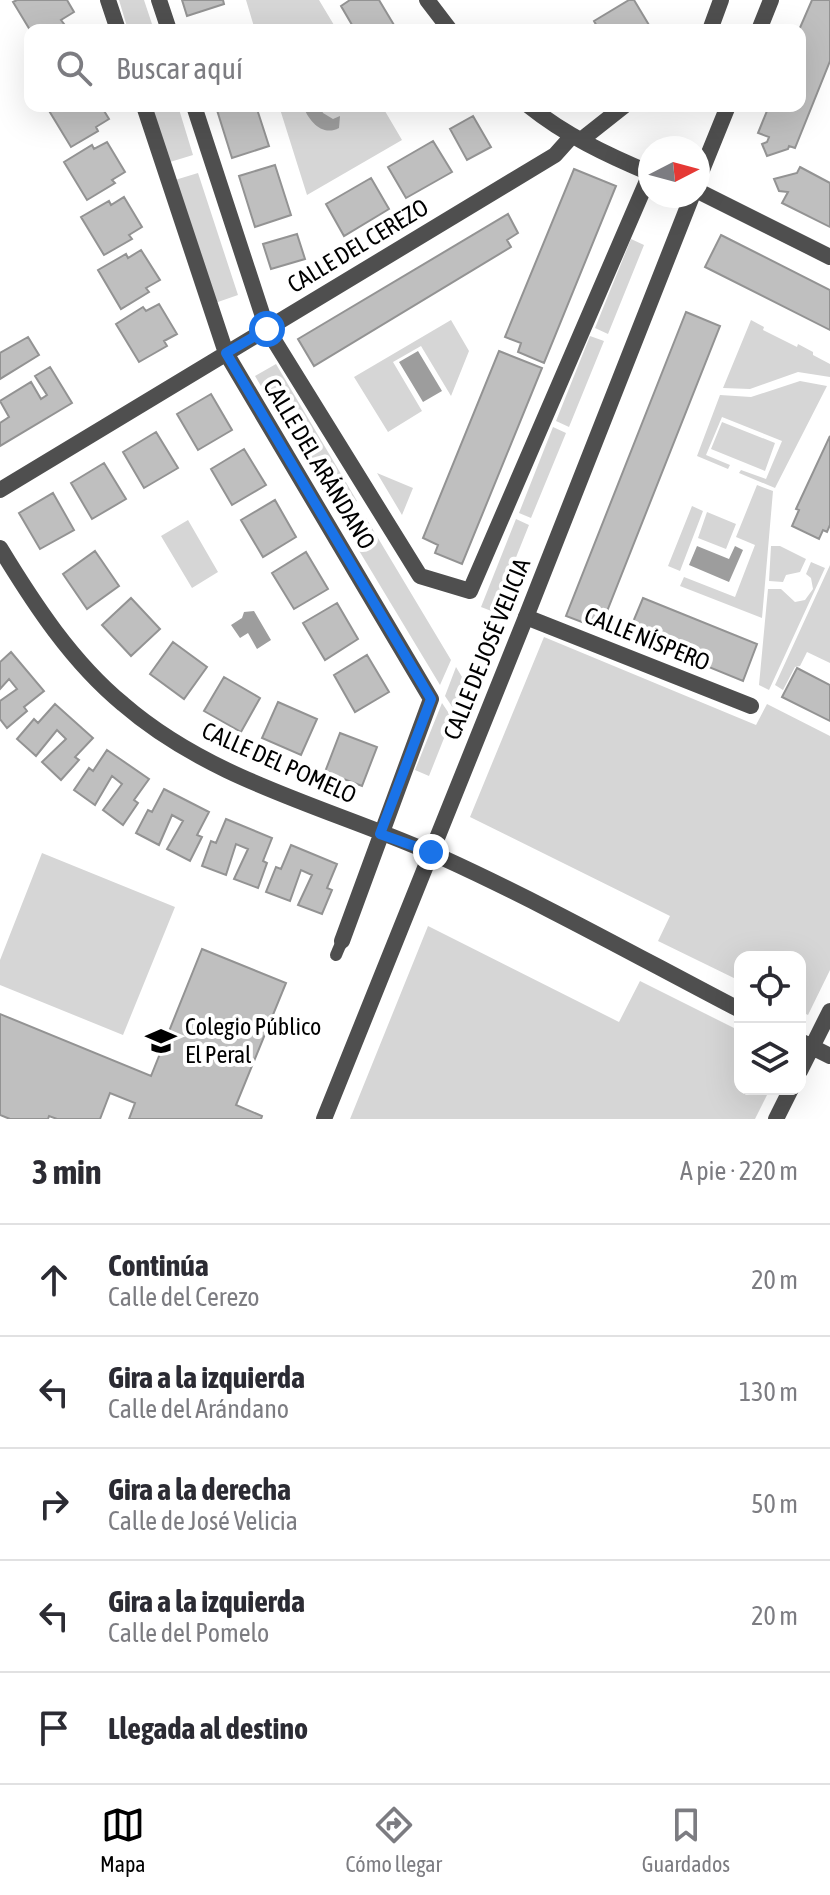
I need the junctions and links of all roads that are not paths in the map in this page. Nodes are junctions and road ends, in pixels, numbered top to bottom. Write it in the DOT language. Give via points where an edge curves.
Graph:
graph roads {
  1 [pos="108,0"];
  2 [pos="159,0"];
  3 [pos="427,0"];
  4 [pos="721,0"];
  5 [pos="771,0"];
  6 [pos="116,24"];
  7 [pos="167,24"];
  8 [pos="445,24"];
  9 [pos="712,24"];
  10 [pos="761,24"];
  11 [pos="146,112"];
  12 [pos="196,112"];
  13 [pos="538,112"];
  14 [pos="615,112"];
  15 [pos="726,112"];
  16 [pos="576,138"];
  17 [pos="710,150"];
  18 [pos="638,167"];
  19 [pos="710,197"];
  20 [pos="638,201"];
  21 [pos="687,208"];
  22 [pos="830,257"];
  23 [pos="267,329"];
  24 [pos="226,353"];
  25 [pos="0,490"];
  26 [pos="0,548"];
  27 [pos="470,591"];
  28 [pos="526,617"];
  29 [pos="431,699"];
  30 [pos="751,706"];
  31 [pos="380,834"];
  32 [pos="431,852"];
  33 [pos="339,948"];
  34 [pos="734,1007"];
  35 [pos="830,1011"];
  36 [pos="806,1044"];
  37 [pos="830,1056"];
  38 [pos="788,1095"];
  39 [pos="324,1119"];
  40 [pos="776,1119"];
  1 -- 6 [label="street"];
  2 -- 7 [label="street"];
  3 -- 8 [label="street"];
  4 -- 9 [label="street"];
  5 -- 10 [label="street"];
  11 -- 24 [label="street, CALLE DEL ARÁNDANO"];
  12 -- 23 [label="street, CALLE DEL ARÁNDANO"];
  13 -- 16 [label="street"];
  14 -- 16 [label="street"];
  15 -- 17 [label="street"];
  16 -- 18 [label="street"];
  16 -- 23 [label="street, CALLE DEL CEREZO"];
  19 -- 22 [label="street"];
  20 -- 27 [label="street, CALLE DE JOSÉ VELICIA"];
  21 -- 28 [label="street, CALLE DE JOSÉ VELICIA"];
  23 -- 24 [label="street, CALLE DEL CEREZO"];
  23 -- 27 [label="street, CALLE DEL ARÁNDANO" via="420,576"];
  24 -- 25 [label="street, CALLE DEL CEREZO"];
  24 -- 29 [label="street, CALLE DEL ARÁNDANO"];
  26 -- 31 [label="street, CALLE DEL POMELO" via="77,660 123,705 178,744 244,778"];
  28 -- 30 [label="street, CALLE NÍSPERO"];
  28 -- 32 [label="street, CALLE DE JOSÉ VELICIA"];
  29 -- 31 [label="street, CALLE DE JOSÉ VELICIA"];
  31 -- 32 [label="street, CALLE DEL POMELO"];
  31 -- 33 [label="street, CALLE DE JOSÉ VELICIA"];
  32 -- 34 [label="street, CALLE DEL POMELO"];
  32 -- 39 [label="street, CALLE DE JOSÉ VELICIA"];
  35 -- 36 [label="street"];
  36 -- 37 [label="street"];
  38 -- 40 [label="street"];
}
